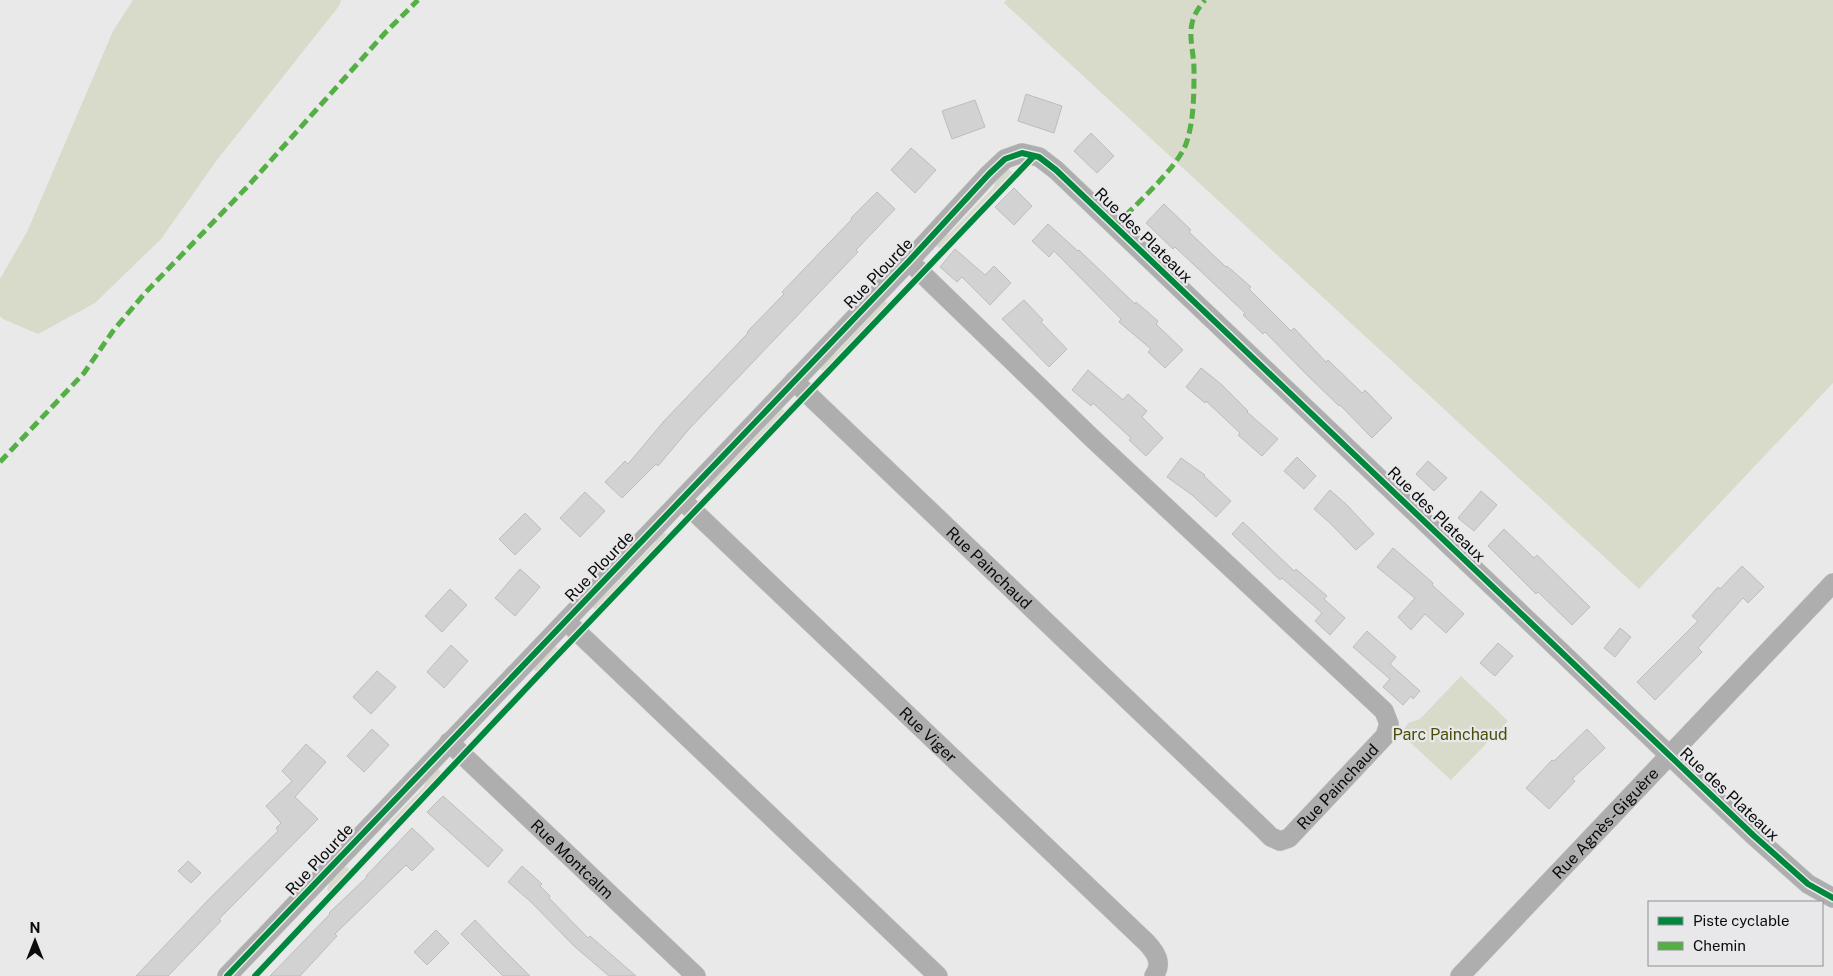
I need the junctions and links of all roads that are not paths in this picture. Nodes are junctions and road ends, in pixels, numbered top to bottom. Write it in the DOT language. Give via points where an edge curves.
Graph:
graph roads {
  1 [pos="1022,153"];
  2 [pos="909,261"];
  3 [pos="794,381"];
  4 [pos="682,500"];
  5 [pos="1833,583"];
  6 [pos="566,621"];
  7 [pos="449,742"];
  8 [pos="1669,756"];
  9 [pos="1833,898"];
  10 [pos="227,976"];
  11 [pos="696,976"];
  12 [pos="938,976"];
  13 [pos="1154,976"];
  14 [pos="1460,976"];
  1 -- 2 [label="street, Rue Plourde" via="1005,159 989,174"];
  1 -- 8 [label="street, Rue des Plateaux" via="1039,157 1056,170"];
  2 -- 3 [label="street, Rue Plourde"];
  2 -- 3 [label="street, Rue Painchaud" via="1384,712 1389,724 1386,736 1289,838 1280,841 1271,837"];
  3 -- 4 [label="street, Rue Plourde"];
  4 -- 6 [label="street, Rue Plourde"];
  4 -- 13 [label="street, Rue Viger" via="1147,943 1159,961"];
  5 -- 8 [label="street, Rue Agnès-Giguère"];
  6 -- 7 [label="street, Rue Plourde"];
  6 -- 12 [label="street"];
  7 -- 10 [label="street, Rue Plourde"];
  7 -- 11 [label="street, Rue Montcalm"];
  8 -- 9 [label="street, Rue des Plateaux" via="1787,866 1808,884"];
  8 -- 14 [label="street, Rue Agnès-Giguère"];
}
